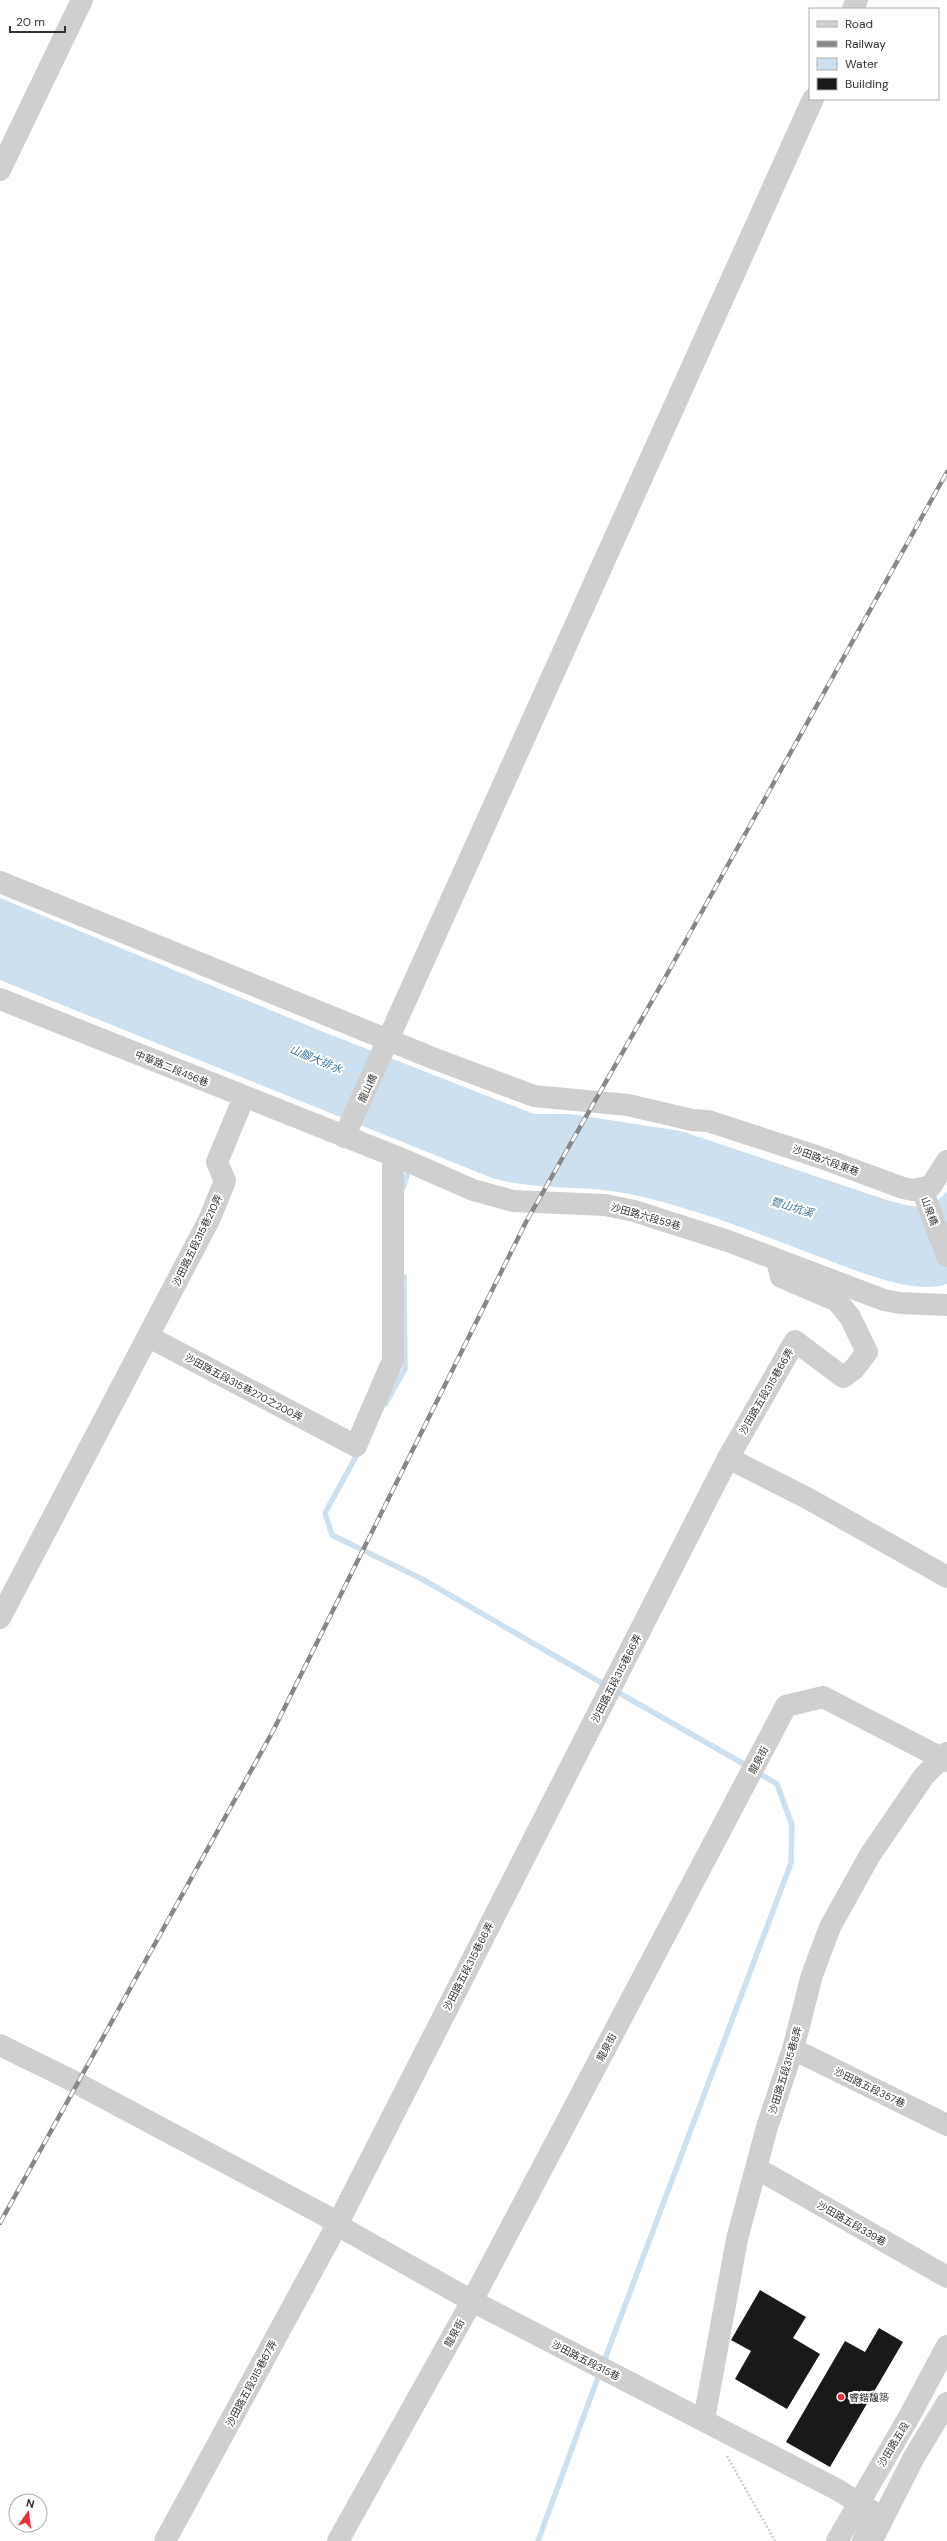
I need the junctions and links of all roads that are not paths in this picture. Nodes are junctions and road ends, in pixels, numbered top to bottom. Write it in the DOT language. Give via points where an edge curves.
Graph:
graph roads {
  1 [pos="82,0"];
  2 [pos="813,100"];
  3 [pos="0,170"];
  4 [pos="0,882"];
  5 [pos="0,999"];
  6 [pos="389,1040"];
  7 [pos="244,1097"];
  8 [pos="344,1137"];
  9 [pos="393,1156"];
  10 [pos="947,1161"];
  11 [pos="922,1189"];
  12 [pos="947,1256"];
  13 [pos="777,1260"];
  14 [pos="947,1305"];
  15 [pos="148,1337"];
  16 [pos="728,1458"];
  17 [pos="947,1577"];
  18 [pos="0,1618"];
  19 [pos="947,1753"];
  20 [pos="947,1761"];
  21 [pos="0,2045"];
  22 [pos="793,2049"];
  23 [pos="947,2125"];
  24 [pos="758,2169"];
  25 [pos="337,2225"];
  26 [pos="947,2277"];
  27 [pos="472,2301"];
  28 [pos="947,2346"];
  29 [pos="947,2403"];
  30 [pos="704,2420"];
  31 [pos="911,2464"];
  32 [pos="838,2490"];
  33 [pos="857,2506"];
  34 [pos="166,2541"];
  35 [pos="338,2541"];
  36 [pos="828,2541"];
  37 [pos="837,2541"];
  38 [pos="847,2541"];
  39 [pos="863,2541"];
  40 [pos="871,2541"];
  41 [pos="883,2541"];
  1 -- 3 [label="street"];
  2 -- 6 [label="street, 龍山橋"];
  4 -- 6 [label="street, 沙田路六段東巷"];
  5 -- 7 [label="street, 中華路二段456巷"];
  6 -- 8 [label="street, 龍山橋"];
  6 -- 11 [label="street, 沙田路六段東巷" via="534,1096 628,1105 692,1120 708,1121 758,1136 903,1188"];
  7 -- 8 [label="street, 中華路二段456巷"];
  7 -- 15 [label="street, 沙田路五段315巷210弄" via="217,1162 225,1181 208,1220"];
  8 -- 9 [label="street, 沙田路六段59巷"];
  9 -- 13 [label="street, 沙田路六段59巷" via="489,1195 513,1201 605,1205 629,1209"];
  9 -- 15 [label="street, 沙田路五段315巷270之200弄" via="393,1360 356,1446"];
  10 -- 11 [label="street" via="931,1186"];
  11 -- 12 [label="street, 山泉橋"];
  13 -- 14 [label="street, 沙田路六段59巷" via="884,1300"];
  13 -- 16 [label="street, 沙田路五段315巷66弄" via="781,1276 837,1301 850,1317 867,1352 854,1369 843,1377 795,1341"];
  15 -- 18 [label="street"];
  16 -- 17 [label="street" via="807,1498"];
  16 -- 25 [label="street, 沙田路五段315巷66弄"];
  19 -- 22 [label="street, 沙田路五段315巷8弄" via="924,1776 870,1855 830,1928 812,1975"];
  20 -- 27 [label="street, 龍泉街, bridge" via="824,1697 786,1706"];
  21 -- 25 [label="street, 沙田路五段315巷" via="298,2201"];
  22 -- 23 [label="street, 沙田路五段357巷"];
  22 -- 24 [label="street, 沙田路五段315巷8弄" via="767,2127"];
  24 -- 26 [label="street, 沙田路五段339巷"];
  24 -- 30 [label="street, 沙田路五段315巷8弄" via="737,2239"];
  25 -- 27 [label="street, 沙田路五段315巷"];
  25 -- 34 [label="street, 沙田路五段315巷67弄"];
  27 -- 30 [label="street, 沙田路五段315巷"];
  27 -- 35 [label="street, 龍泉街"];
  28 -- 33 [label="street, 沙田路五段"];
  29 -- 31 [label="street"];
  30 -- 32 [label="street, 沙田路五段315巷"];
  31 -- 40 [label="street"];
  31 -- 41 [label="street" via="898,2510"];
  32 -- 33 [label="street, 沙田路五段315巷"];
  32 -- 36 [label="street" via="845,2504"];
  33 -- 37 [label="street, 沙田路五段"];
  33 -- 38 [label="street" via="858,2519"];
  33 -- 39 [label="street, 沙田路五段315巷" via="873,2512 872,2522"];
}
